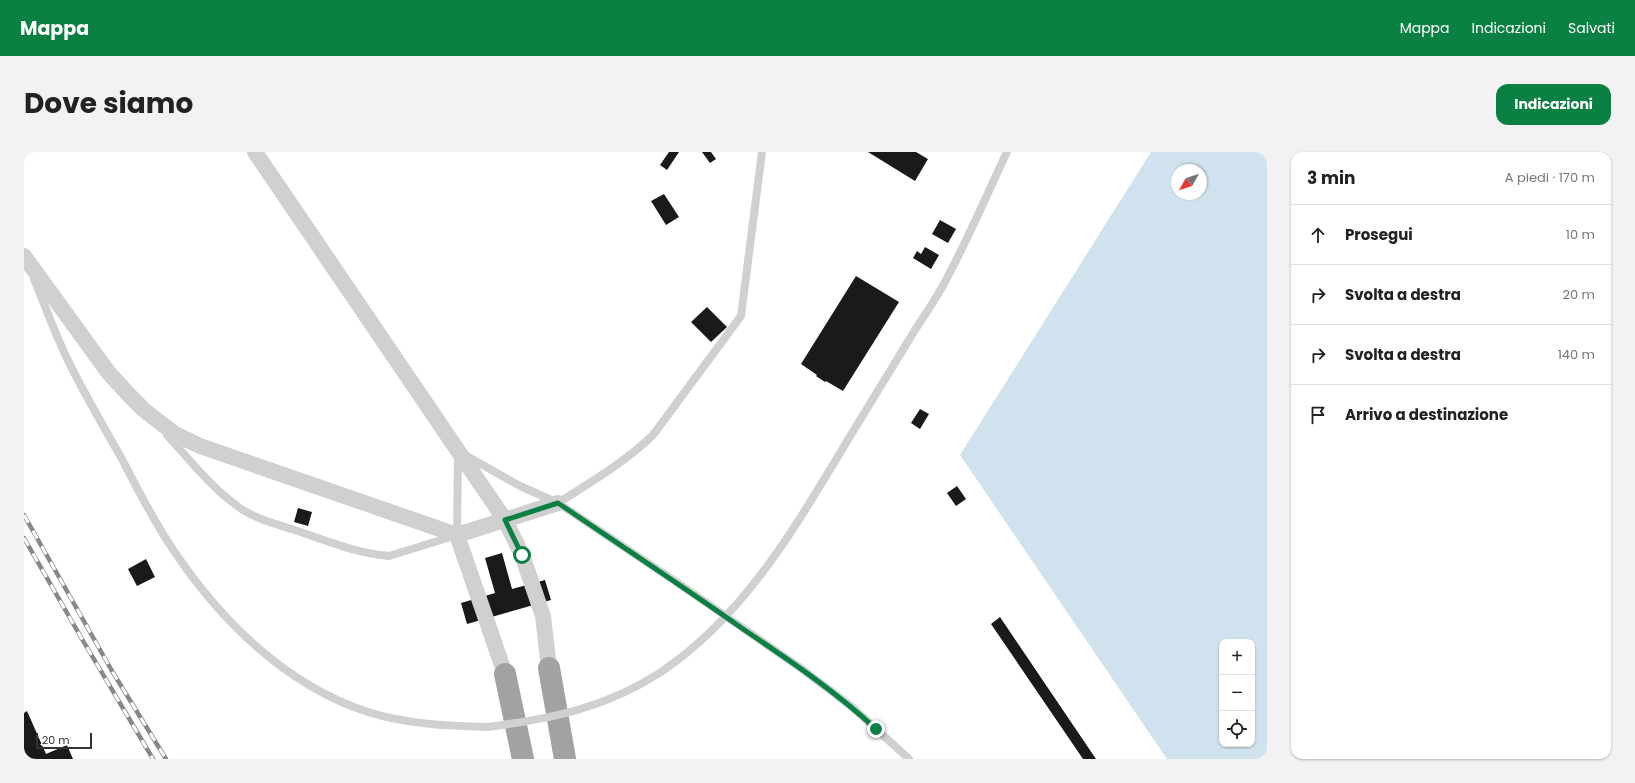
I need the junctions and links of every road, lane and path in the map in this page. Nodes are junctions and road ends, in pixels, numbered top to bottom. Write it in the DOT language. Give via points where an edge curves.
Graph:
graph roads {
  1 [pos="256,152"];
  2 [pos="762,152"];
  3 [pos="1007,152"];
  4 [pos="25,257"];
  5 [pos="144,410"];
  6 [pos="458,451"];
  7 [pos="558,503"];
  8 [pos="505,520"];
  9 [pos="457,535"];
  10 [pos="549,668"];
  11 [pos="505,674"];
  12 [pos="523,759"];
  13 [pos="565,759"];
  14 [pos="909,759"];
  1 -- 6 [label="street"];
  2 -- 7 [label="lane" via="741,316 653,435 602,475"];
  3 -- 4 [label="lane, bridge" via="947,278 803,514 734,607 703,639 660,672 611,698 569,714 544,720 487,727 409,721 368,712 333,697 291,674 256,646 221,612 171,547 149,511 64,352"];
  4 -- 5 [label="street" via="108,372"];
  5 -- 9 [label="street" via="175,434 200,446"];
  5 -- 9 [label="lane" via="221,493 253,515 378,556 389,556"];
  6 -- 7 [label="lane" via="520,486"];
  6 -- 8 [label="street"];
  6 -- 9 [label="lane"];
  7 -- 8 [label="street"];
  7 -- 14 [label="lane" via="802,669 852,707"];
  8 -- 9 [label="street"];
  8 -- 10 [label="street" via="522,555 543,616"];
  9 -- 11 [label="street"];
  10 -- 13 [label="highway"];
  11 -- 12 [label="highway"];
}
